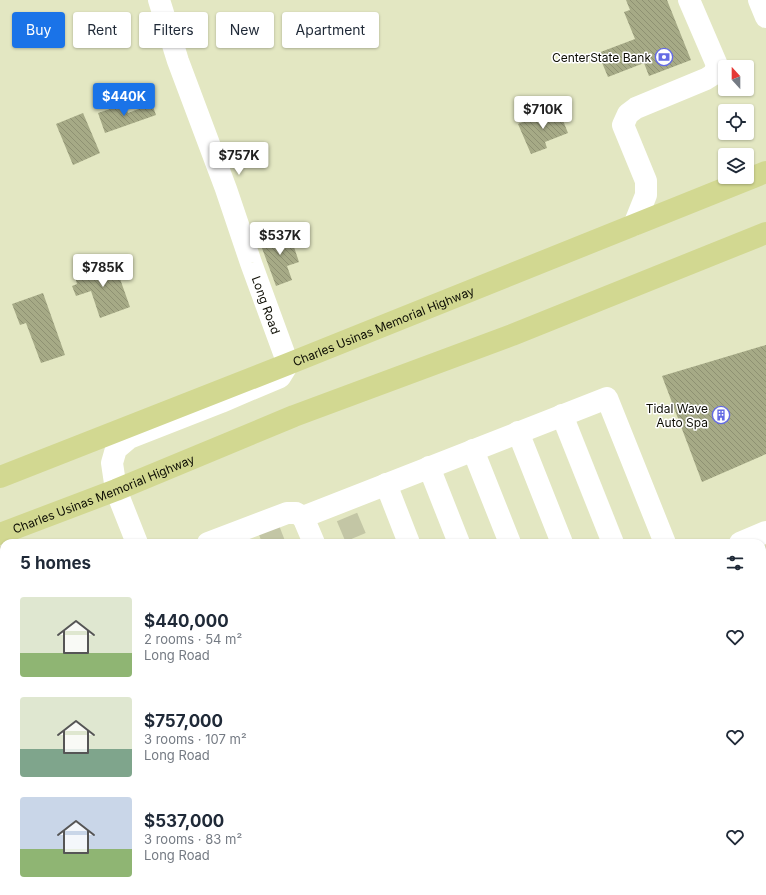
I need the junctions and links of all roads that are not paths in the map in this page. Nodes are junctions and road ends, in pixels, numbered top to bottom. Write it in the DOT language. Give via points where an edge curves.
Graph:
graph roads {
  1 [pos="159,0"];
  2 [pos="689,0"];
  3 [pos="759,0"];
  4 [pos="766,17"];
  5 [pos="766,172"];
  6 [pos="634,225"];
  7 [pos="766,233"];
  8 [pos="288,364"];
  9 [pos="562,415"];
  10 [pos="518,432"];
  11 [pos="473,450"];
  12 [pos="430,467"];
  13 [pos="0,477"];
  14 [pos="386,484"];
  15 [pos="116,490"];
  16 [pos="303,516"];
  17 [pos="766,532"];
  18 [pos="0,534"];
  19 [pos="135,539"];
  20 [pos="227,539"];
  21 [pos="312,539"];
  22 [pos="407,539"];
  23 [pos="457,539"];
  24 [pos="508,539"];
  25 [pos="560,539"];
  26 [pos="611,539"];
  27 [pos="663,539"];
  28 [pos="749,539"];
  1 -- 8 [label="street, Long Road" via="178,61"];
  2 -- 6 [label="street" via="717,65 714,74 706,79 636,108 628,114 623,125 646,181 646,195"];
  3 -- 4 [label="street"];
  5 -- 6 [label="highway, Charles Usinas Memorial Highway"];
  6 -- 8 [label="highway, Charles Usinas Memorial Highway"];
  7 -- 15 [label="highway, Charles Usinas Memorial Highway" via="512,335 294,416"];
  8 -- 13 [label="highway, Charles Usinas Memorial Highway"];
  8 -- 15 [label="street" via="280,377 128,438 116,449 112,463"];
  9 -- 10 [label="street"];
  9 -- 26 [label="street"];
  9 -- 27 [label="street" via="607,398"];
  10 -- 11 [label="street"];
  10 -- 25 [label="street"];
  11 -- 12 [label="street"];
  11 -- 24 [label="street"];
  12 -- 14 [label="street"];
  12 -- 23 [label="street"];
  14 -- 16 [label="street" via="344,509"];
  14 -- 22 [label="street"];
  15 -- 18 [label="highway, Charles Usinas Memorial Highway"];
  15 -- 19 [label="street"];
  16 -- 20 [label="street" via="287,513 267,526"];
  16 -- 21 [label="street"];
  17 -- 28 [label="street"];
}
